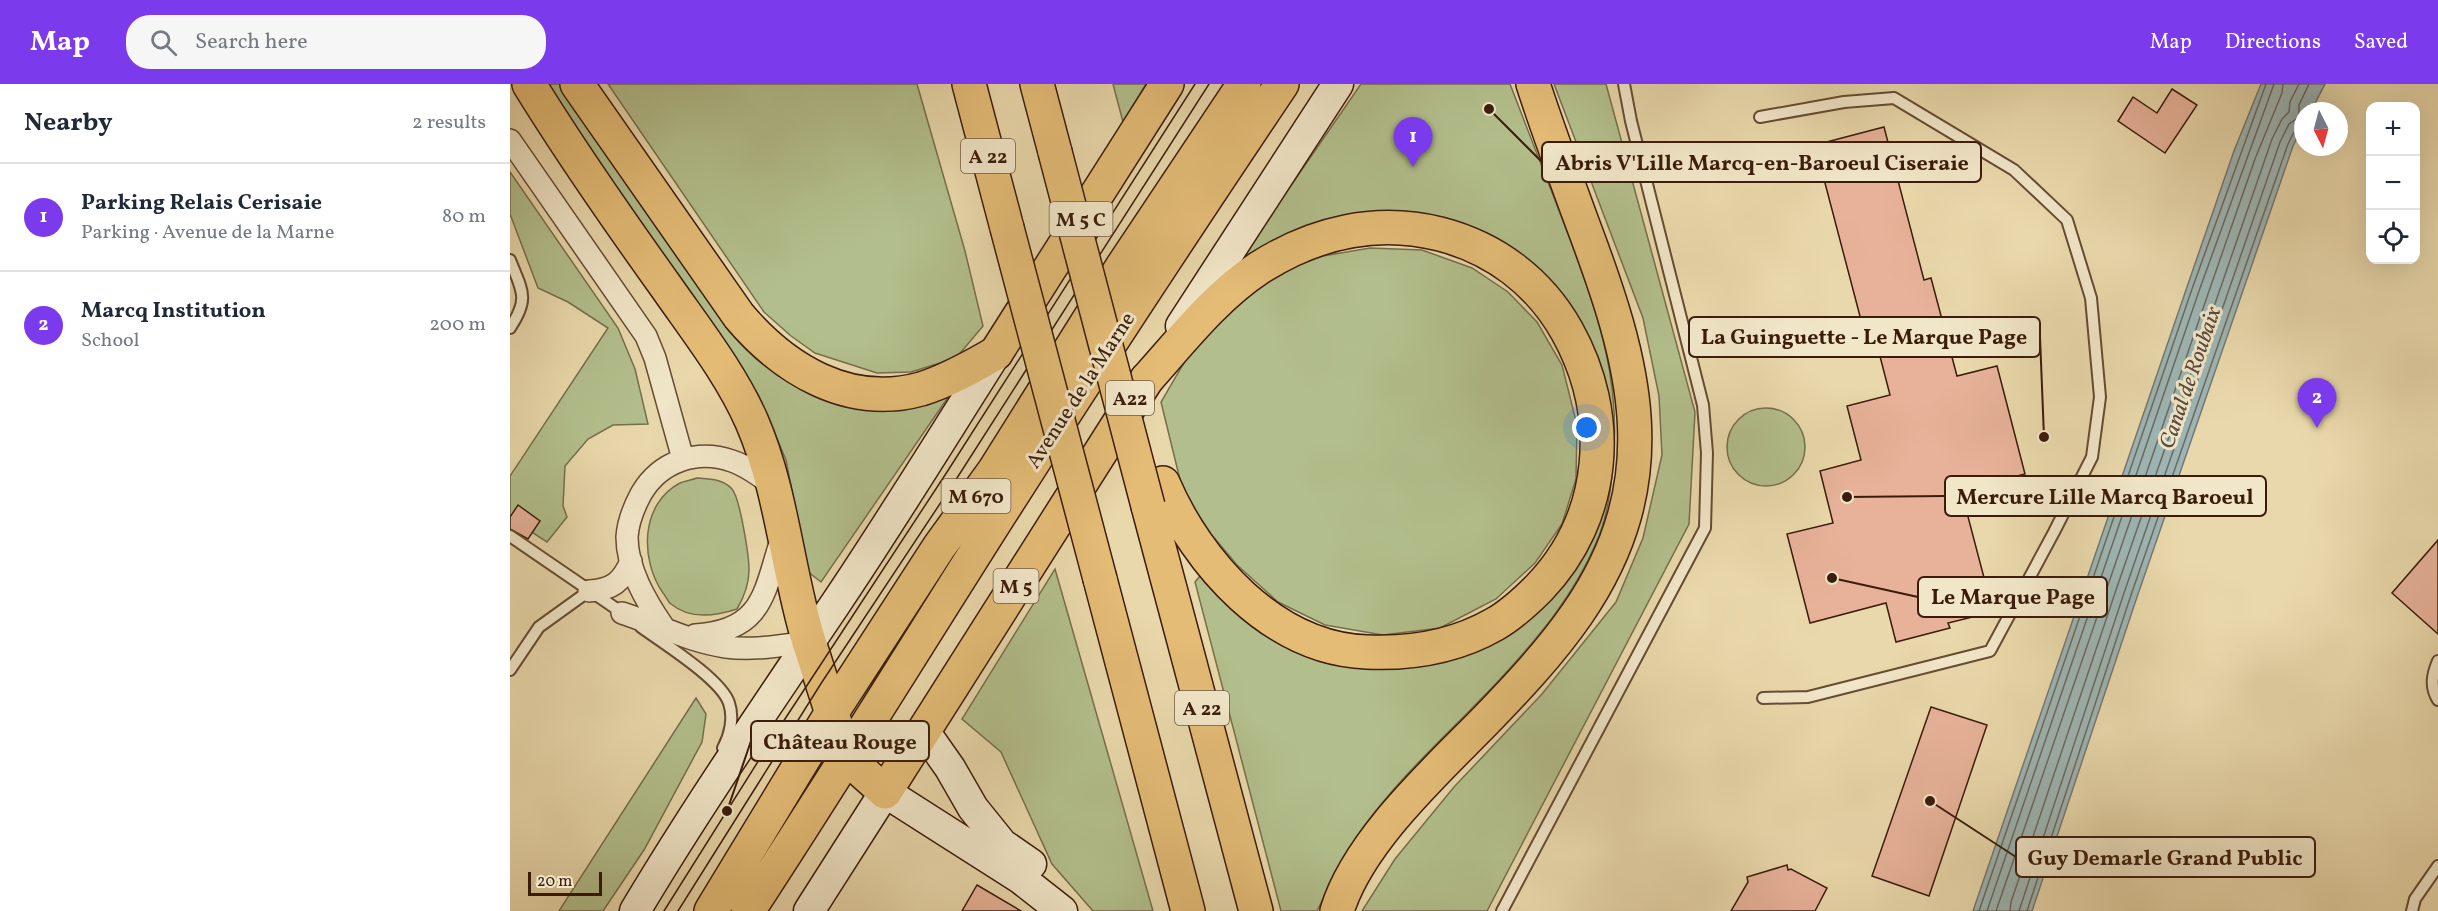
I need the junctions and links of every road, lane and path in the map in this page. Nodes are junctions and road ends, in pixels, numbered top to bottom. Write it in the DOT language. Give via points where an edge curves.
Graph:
graph roads {
  1 [pos="529,84"];
  2 [pos="577,84"];
  3 [pos="954,84"];
  4 [pos="969,84"];
  5 [pos="1037,84"];
  6 [pos="1167,84"];
  7 [pos="1244,84"];
  8 [pos="1282,84"];
  9 [pos="1338,84"];
  10 [pos="1533,84"];
  11 [pos="1624,84"];
  12 [pos="1760,117"];
  13 [pos="510,140"];
  14 [pos="991,167"];
  15 [pos="510,260"];
  16 [pos="510,328"];
  17 [pos="996,353"];
  18 [pos="1147,379"];
  19 [pos="683,459"];
  20 [pos="772,485"];
  21 [pos="1156,494"];
  22 [pos="783,534"];
  23 [pos="510,536"];
  24 [pos="631,561"];
  25 [pos="589,591"];
  26 [pos="622,613"];
  27 [pos="663,627"];
  28 [pos="682,636"];
  29 [pos="809,642"];
  30 [pos="2438,661"];
  31 [pos="510,670"];
  32 [pos="1763,698"];
  33 [pos="2438,700"];
  34 [pos="832,712"];
  35 [pos="924,730"];
  36 [pos="846,757"];
  37 [pos="715,760"];
  38 [pos="696,791"];
  39 [pos="885,792"];
  40 [pos="673,847"];
  41 [pos="2438,866"];
  42 [pos="635,911"];
  43 [pos="711,911"];
  44 [pos="748,911"];
  45 [pos="809,911"];
  46 [pos="1062,911"];
  47 [pos="1082,911"];
  48 [pos="1188,911"];
  49 [pos="1256,911"];
  50 [pos="1337,911"];
  51 [pos="1502,911"];
  52 [pos="2412,911"];
  1 -- 20 [label="main road" via="732,384 752,422"];
  2 -- 17 [label="main road" via="739,316 768,347 797,369 847,389 884,394 940,382"];
  3 -- 14 [label="main road"];
  4 -- 14 [label="main road, A 22"];
  5 -- 21 [label="main road, A22, bridge" via="1097,314"];
  6 -- 17 [label="main road, M 5 C"];
  7 -- 34 [label="main road, Avenue de la Marne / M 670" via="1122,267 994,471 939,547"];
  8 -- 36 [label="main road, Avenue de la Marne / M 670"];
  9 -- 18 [label="street, M 5"];
  10 -- 50 [label="main road" via="1619,330 1632,388 1636,434 1629,495 1603,568 1578,613 1526,677 1376,840 1349,881"];
  11 -- 51 [label="lane" via="1703,405 1707,453 1705,528"];
  12 -- 32 [label="lane" via="1844,102 1894,98 2014,170 2067,220 2091,298 2100,398 2092,457 1990,651 1808,697"];
  13 -- 19 [label="street" via="646,336"];
  14 -- 48 [label="main road, A 22, bridge"];
  15 -- 16 [label="lane" via="523,294 522,306"];
  17 -- 29 [label="street, M 5 C"];
  18 -- 21 [label="main road" via="1194,326 1257,269 1324,237 1357,228 1392,226 1421,229 1479,247 1530,281 1561,320 1577,349 1591,387 1596,417 1594,481 1587,509 1556,570 1496,624 1434,648 1360,652 1324,644 1291,630 1263,614 1236,591"];
  18 -- 35 [label="main road, M 5"];
  19 -- 20 [label="street" via="695,456 733,461"];
  19 -- 24 [label="street" via="657,473 637,502 628,526"];
  20 -- 22 [label="main road"];
  21 -- 49 [label="main road, A 22"];
  22 -- 28 [label="street" via="765,591 751,615 742,624 721,632"];
  22 -- 29 [label="main road"];
  23 -- 25 [label="lane"];
  24 -- 25 [label="street" via="617,584"];
  24 -- 27 [label="street" via="643,593"];
  25 -- 26 [label="lane"];
  25 -- 31 [label="lane" via="539,627"];
  26 -- 27 [label="street"];
  26 -- 37 [label="lane" via="723,692 729,703 731,728"];
  27 -- 28 [label="street"];
  28 -- 29 [label="street" via="743,648"];
  29 -- 34 [label="main road"];
  29 -- 40 [label="street, M 5 C"];
  30 -- 33 [label="lane" via="2433,671 2433,691"];
  34 -- 36 [label="main road"];
  34 -- 43 [label="main road, Avenue de la Marne / M 670"];
  35 -- 39 [label="main road, M 5"];
  35 -- 47 [label="street" via="974,808 1002,843 1059,886"];
  36 -- 39 [label="main road"];
  36 -- 44 [label="main road, Avenue de la Marne / M 670"];
  38 -- 40 [label="lane" via="682,817"];
  39 -- 45 [label="street, M 5"];
  39 -- 46 [label="street" via="1020,878"];
  40 -- 42 [label="street, M 5 C"];
  41 -- 52 [label="lane" via="2415,899"];
}
